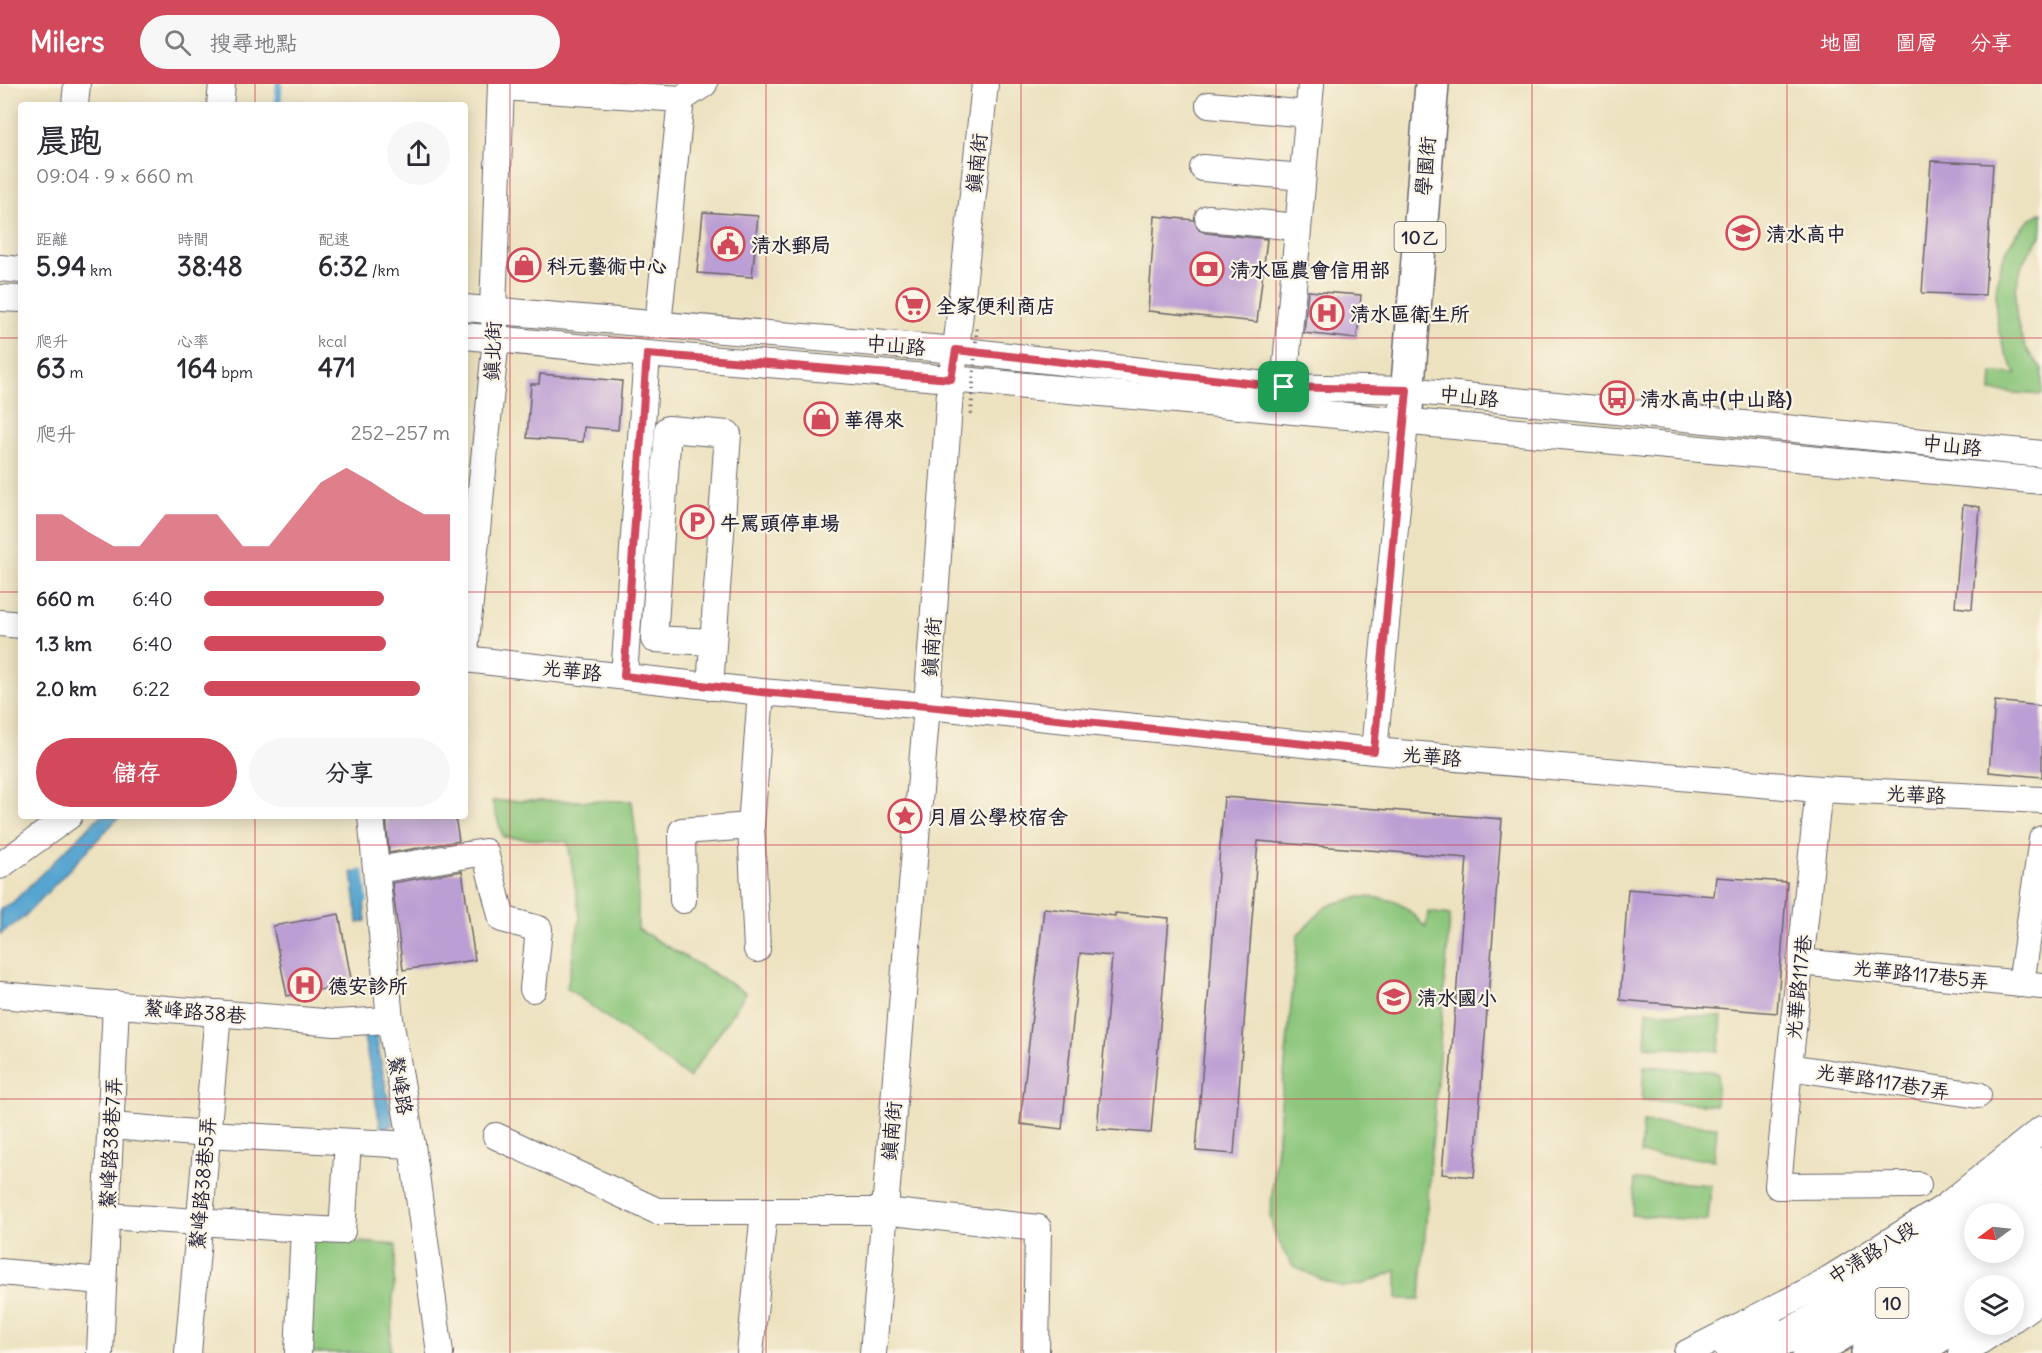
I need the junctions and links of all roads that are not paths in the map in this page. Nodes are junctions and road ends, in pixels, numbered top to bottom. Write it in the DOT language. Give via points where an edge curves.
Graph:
graph roads {
  1 [pos="77,84"];
  2 [pos="222,84"];
  3 [pos="704,84"];
  4 [pos="985,84"];
  5 [pos="1311,84"];
  6 [pos="1432,84"];
  7 [pos="501,86"];
  8 [pos="681,99"];
  9 [pos="75,102"];
  10 [pos="220,102"];
  11 [pos="1209,105"];
  12 [pos="1308,114"];
  13 [pos="1203,168"];
  14 [pos="1302,177"];
  15 [pos="1208,218"];
  16 [pos="1297,227"];
  17 [pos="0,268"];
  18 [pos="18,270"];
  19 [pos="0,298"];
  20 [pos="18,299"];
  21 [pos="468,308"];
  22 [pos="493,310"];
  23 [pos="658,325"];
  24 [pos="468,336"];
  25 [pos="496,338"];
  26 [pos="956,350"];
  27 [pos="647,354"];
  28 [pos="951,379"];
  29 [pos="1284,387"];
  30 [pos="1406,406"];
  31 [pos="2042,454"];
  32 [pos="2042,481"];
  33 [pos="468,622"];
  34 [pos="0,623"];
  35 [pos="18,625"];
  36 [pos="713,642"];
  37 [pos="468,658"];
  38 [pos="624,676"];
  39 [pos="710,687"];
  40 [pos="761,692"];
  41 [pos="927,706"];
  42 [pos="1374,751"];
  43 [pos="1819,789"];
  44 [pos="2042,800"];
  45 [pos="65,819"];
  46 [pos="371,819"];
  47 [pos="752,826"];
  48 [pos="2042,839"];
  49 [pos="0,866"];
  50 [pos="377,870"];
  51 [pos="683,900"];
  52 [pos="757,949"];
  53 [pos="1800,962"];
  54 [pos="2031,985"];
  55 [pos="533,989"];
  56 [pos="0,995"];
  57 [pos="116,1004"];
  58 [pos="218,1013"];
  59 [pos="390,1020"];
  60 [pos="1789,1067"];
  61 [pos="1978,1095"];
  62 [pos="112,1126"];
  63 [pos="2042,1129"];
  64 [pos="207,1134"];
  65 [pos="496,1136"];
  66 [pos="348,1142"];
  67 [pos="412,1145"];
  68 [pos="2042,1149"];
  69 [pos="2042,1164"];
  70 [pos="1918,1185"];
  71 [pos="2042,1202"];
  72 [pos="1990,1203"];
  73 [pos="764,1211"];
  74 [pos="884,1211"];
  75 [pos="2024,1214"];
  76 [pos="107,1216"];
  77 [pos="1964,1222"];
  78 [pos="198,1223"];
  79 [pos="304,1229"];
  80 [pos="2042,1236"];
  81 [pos="1964,1257"];
  82 [pos="2042,1269"];
  83 [pos="0,1272"];
  84 [pos="2042,1278"];
  85 [pos="102,1281"];
  86 [pos="2024,1281"];
  87 [pos="2024,1290"];
  88 [pos="2042,1298"];
  89 [pos="2024,1311"];
  90 [pos="1964,1320"];
  91 [pos="1964,1331"];
  92 [pos="1989,1335"];
  93 [pos="100,1353"];
  94 [pos="188,1353"];
  95 [pos="298,1353"];
  96 [pos="440,1353"];
  97 [pos="750,1353"];
  98 [pos="873,1353"];
  99 [pos="1036,1353"];
  100 [pos="1687,1353"];
  101 [pos="1729,1353"];
  102 [pos="1758,1353"];
  103 [pos="1809,1353"];
  104 [pos="1868,1353"];
  105 [pos="1912,1353"];
  106 [pos="1931,1353"];
  107 [pos="1962,1353"];
  1 -- 9 [label="street"];
  2 -- 10 [label="street"];
  3 -- 8 [label="street"];
  4 -- 26 [label="street, 鎮南街"];
  5 -- 12 [label="street"];
  6 -- 30 [label="main road, 學園街 / 10乙"];
  7 -- 8 [label="street"];
  7 -- 22 [label="street, 鎮北街"];
  8 -- 23 [label="street"];
  11 -- 12 [label="street"];
  12 -- 14 [label="street"];
  13 -- 14 [label="street"];
  14 -- 16 [label="street"];
  15 -- 16 [label="street"];
  16 -- 29 [label="street"];
  17 -- 18 [label="street"];
  19 -- 20 [label="street"];
  21 -- 22 [label="street, 中山路"];
  22 -- 23 [label="street, 中山路"];
  22 -- 25 [label="street, 鎮北街"];
  23 -- 26 [label="street, 中山路"];
  24 -- 25 [label="street, 中山路"];
  25 -- 27 [label="street, 中山路"];
  25 -- 33 [label="street, 鎮北街"];
  26 -- 28 [label="street, 鎮南街"];
  26 -- 29 [label="street, 中山路"];
  27 -- 28 [label="street, 中山路"];
  27 -- 38 [label="street"];
  28 -- 30 [label="street, 中山路"];
  28 -- 41 [label="street, 鎮南街"];
  29 -- 30 [label="street, 中山路"];
  30 -- 31 [label="street, 中山路"];
  30 -- 32 [label="street, 中山路"];
  30 -- 42 [label="street, 學園街"];
  34 -- 35 [label="street"];
  36 -- 36 [label="street" via="728,434 668,429 654,639"];
  36 -- 39 [label="street"];
  37 -- 38 [label="street, 光華路"];
  38 -- 39 [label="street, 光華路"];
  39 -- 40 [label="street, 光華路"];
  40 -- 41 [label="street, 光華路"];
  40 -- 47 [label="street"];
  41 -- 42 [label="street, 光華路"];
  41 -- 74 [label="street, 鎮南街"];
  42 -- 43 [label="street, 光華路"];
  43 -- 44 [label="street, 光華路"];
  43 -- 53 [label="street, 光華路117巷"];
  45 -- 49 [label="street"];
  46 -- 50 [label="street, 鰲峰路"];
  47 -- 51 [label="street" via="682,831"];
  47 -- 52 [label="street"];
  48 -- 54 [label="street"];
  50 -- 55 [label="street" via="484,852 502,920 539,929"];
  50 -- 59 [label="street, 鰲峰路"];
  53 -- 54 [label="street, 光華路117巷5弄"];
  53 -- 60 [label="street, 光華路117巷"];
  56 -- 57 [label="street, 鰲峰路38巷"];
  57 -- 58 [label="street, 鰲峰路38巷"];
  57 -- 62 [label="street, 鰲峰路38巷7弄"];
  58 -- 59 [label="street, 鰲峰路38巷" via="335,1023"];
  58 -- 64 [label="street, 鰲峰路38巷5弄"];
  59 -- 67 [label="street, 鰲峰路"];
  60 -- 61 [label="street, 光華路117巷7弄"];
  60 -- 70 [label="street, 光華路117巷" via="1779,1186"];
  62 -- 64 [label="street"];
  62 -- 76 [label="street, 鰲峰路38巷7弄"];
  63 -- 100 [label="street, 中清路八段" via="1945,1207 1818,1286"];
  64 -- 66 [label="street"];
  64 -- 78 [label="street, 鰲峰路38巷5弄"];
  65 -- 73 [label="street" via="657,1211"];
  66 -- 67 [label="street"];
  66 -- 79 [label="street" via="342,1231"];
  67 -- 96 [label="street, 鰲峰路"];
  68 -- 101 [label="street" via="1916,1243"];
  69 -- 72 [label="main road"];
  71 -- 75 [label="main road"];
  73 -- 74 [label="street"];
  73 -- 97 [label="street"];
  74 -- 98 [label="street, 鎮南街"];
  74 -- 99 [label="street" via="1038,1228"];
  76 -- 78 [label="street"];
  76 -- 85 [label="street, 鰲峰路38巷7弄"];
  77 -- 102 [label="main road" via="1908,1263"];
  78 -- 79 [label="street"];
  78 -- 94 [label="street, 鰲峰路38巷5弄"];
  79 -- 95 [label="street"];
  80 -- 104 [label="main road, 10"];
  81 -- 103 [label="main road, 10"];
  82 -- 86 [label="main road"];
  83 -- 85 [label="street"];
  84 -- 87 [label="street"];
  85 -- 93 [label="street, 鰲峰路38巷7弄"];
  88 -- 89 [label="street"];
  90 -- 105 [label="main road"];
  91 -- 106 [label="street"];
  92 -- 107 [label="street"];
}
